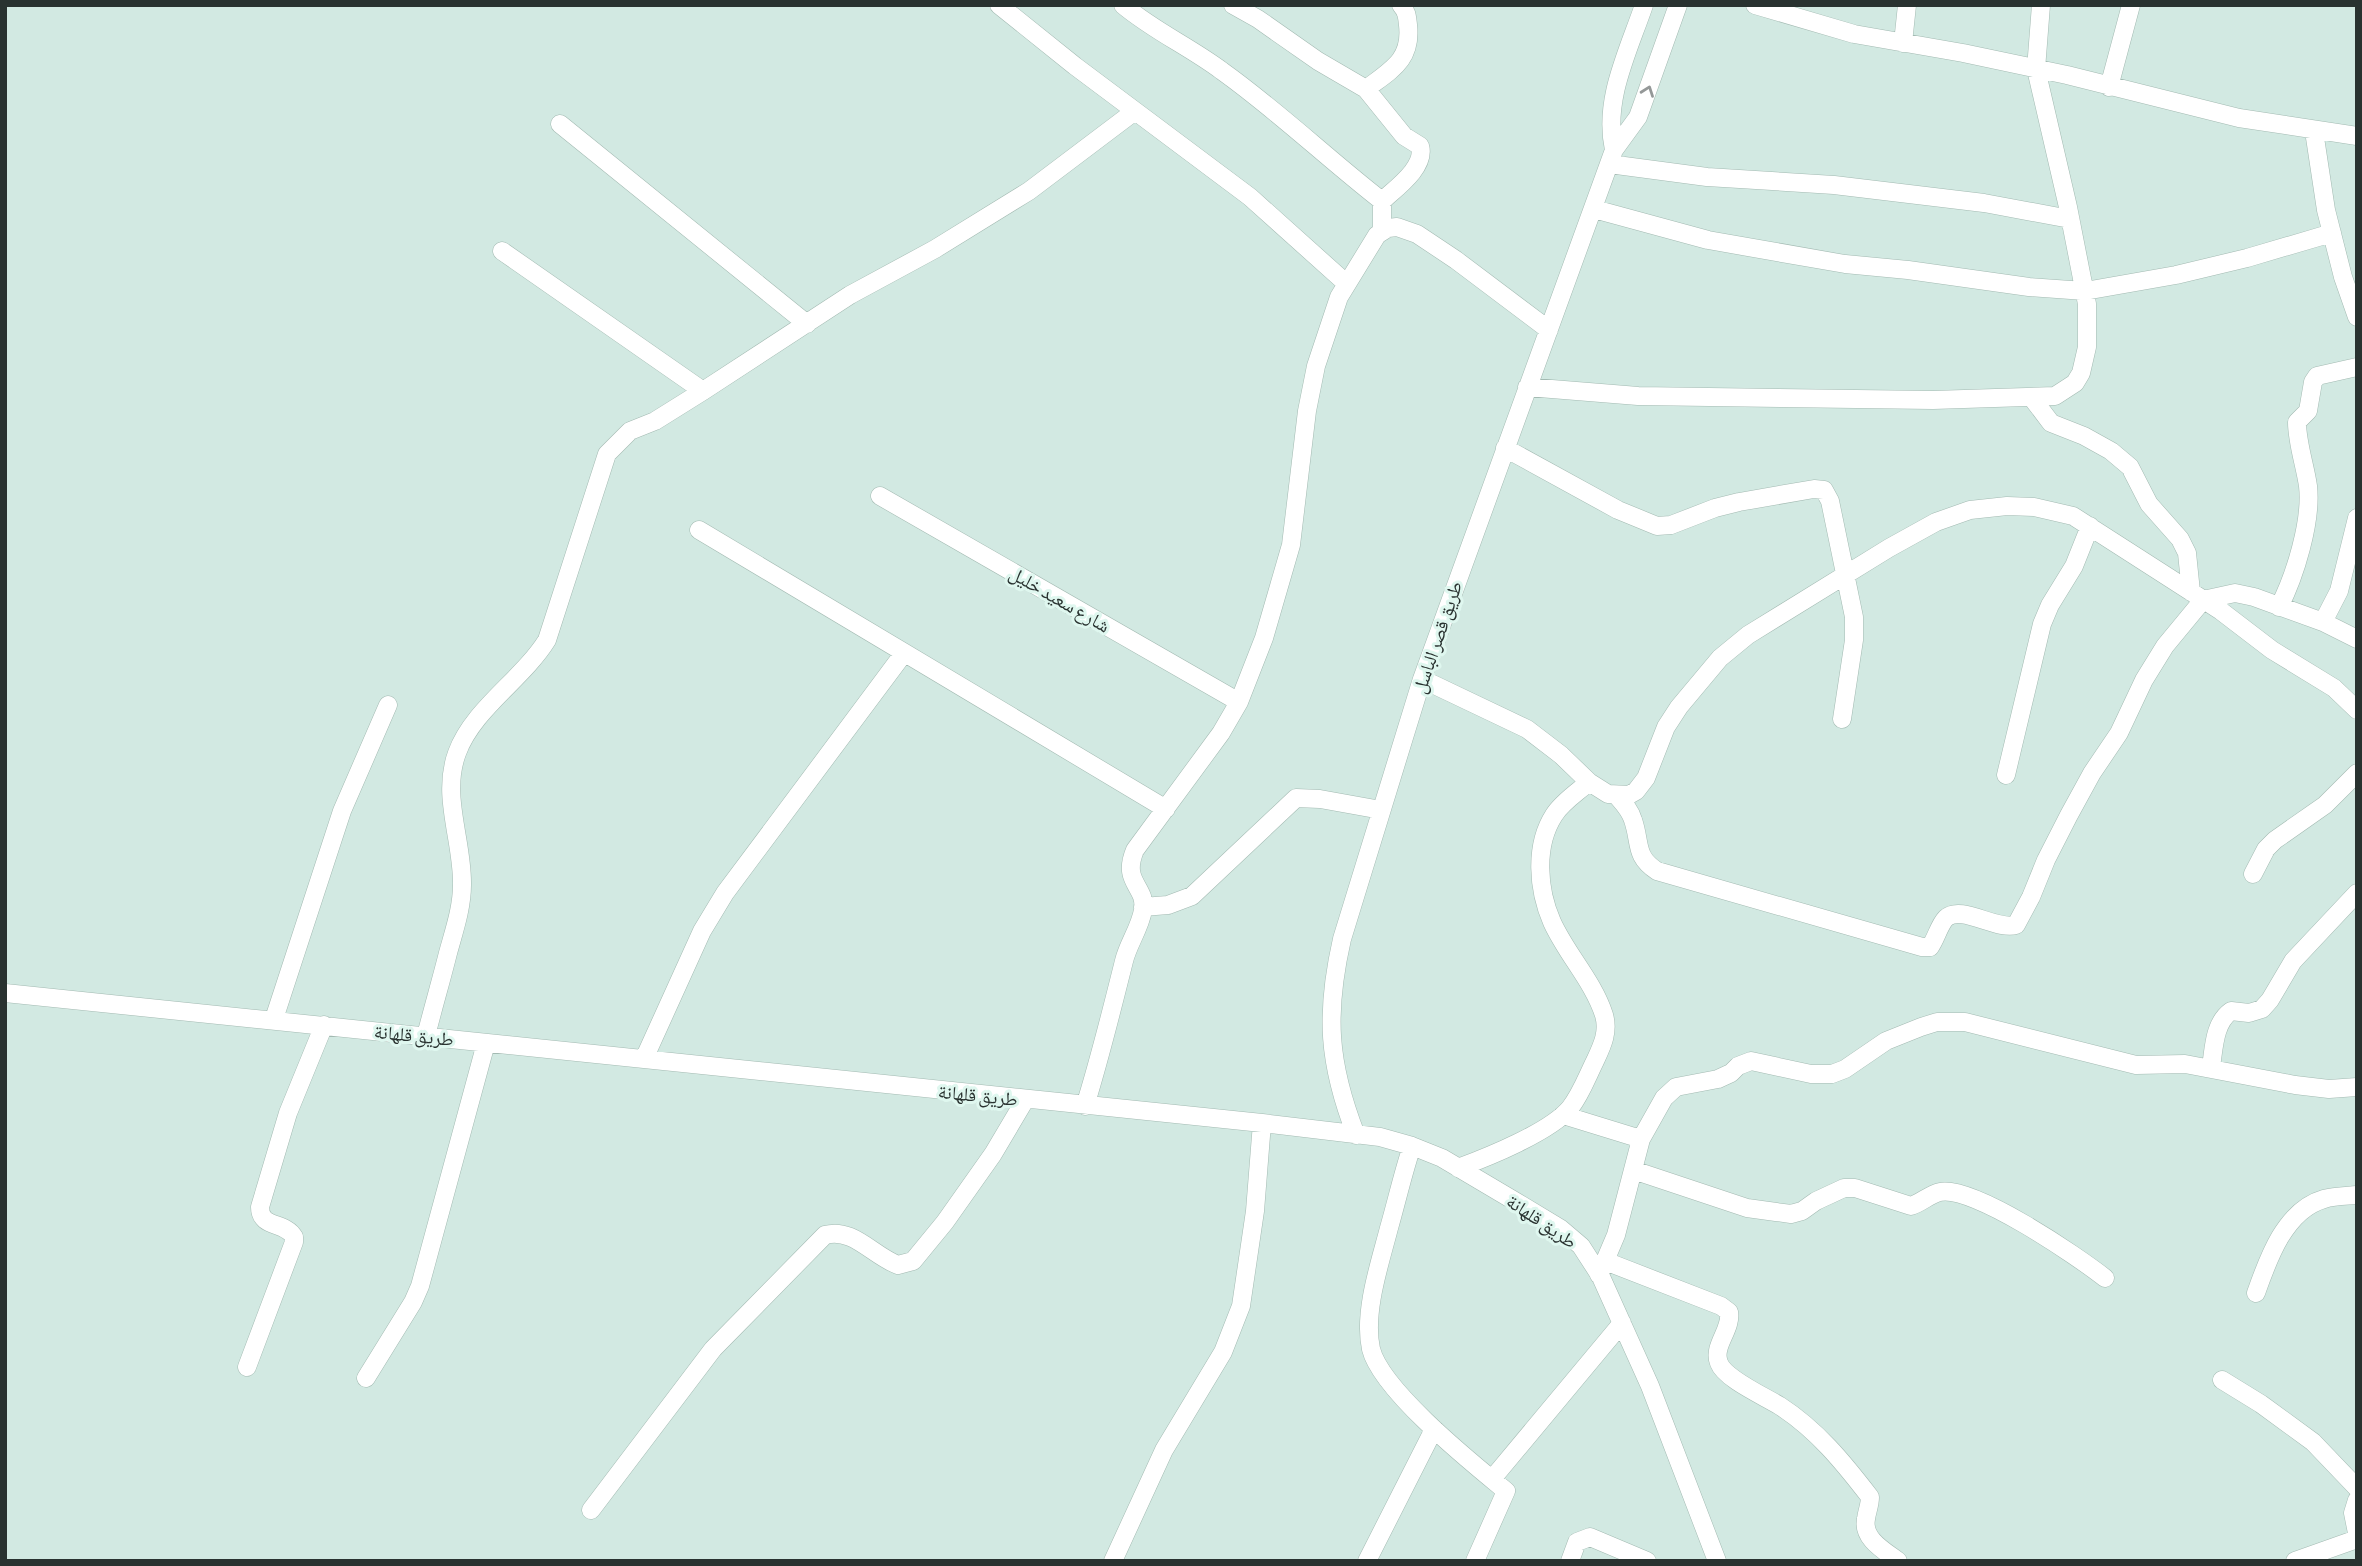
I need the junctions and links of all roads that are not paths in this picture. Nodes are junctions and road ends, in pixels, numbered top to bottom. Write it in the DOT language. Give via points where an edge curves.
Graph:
graph roads {
  1 [pos="999,5"];
  2 [pos="1123,5"];
  3 [pos="1233,5"];
  4 [pos="1401,5"];
  5 [pos="1644,5"];
  6 [pos="1678,5"];
  7 [pos="1755,5"];
  8 [pos="1907,5"];
  9 [pos="2042,5"];
  10 [pos="2131,5"];
  11 [pos="1903,43"];
  12 [pos="2036,69"];
  13 [pos="2109,87"];
  14 [pos="1366,89"];
  15 [pos="1136,111"];
  16 [pos="560,124"];
  17 [pos="2314,131"];
  18 [pos="2357,136"];
  19 [pos="1612,157"];
  20 [pos="1382,201"];
  21 [pos="1594,209"];
  22 [pos="2070,219"];
  23 [pos="1382,230"];
  24 [pos="2332,233"];
  25 [pos="502,251"];
  26 [pos="1347,284"];
  27 [pos="2085,291"];
  28 [pos="2357,317"];
  29 [pos="807,324"];
  30 [pos="1549,330"];
  31 [pos="2357,368"];
  32 [pos="1527,387"];
  33 [pos="703,391"];
  34 [pos="2032,397"];
  35 [pos="1505,448"];
  36 [pos="880,496"];
  37 [pos="2357,518"];
  38 [pos="2090,526"];
  39 [pos="699,530"];
  40 [pos="1846,574"];
  41 [pos="2197,596"];
  42 [pos="2279,607"];
  43 [pos="2323,622"];
  44 [pos="2357,639"];
  45 [pos="904,653"];
  46 [pos="1422,679"];
  47 [pos="1240,702"];
  48 [pos="388,705"];
  49 [pos="2357,710"];
  50 [pos="1842,719"];
  51 [pos="2357,773"];
  52 [pos="2006,775"];
  53 [pos="1589,782"];
  54 [pos="1618,796"];
  55 [pos="1166,809"];
  56 [pos="1381,810"];
  57 [pos="2253,874"];
  58 [pos="2357,893"];
  59 [pos="1143,907"];
  60 [pos="5,993"];
  61 [pos="274,1019"];
  62 [pos="324,1025"];
  63 [pos="426,1036"];
  64 [pos="486,1042"];
  65 [pos="644,1059"];
  66 [pos="2211,1067"];
  67 [pos="2357,1087"];
  68 [pos="1025,1100"];
  69 [pos="1085,1106"];
  70 [pos="1563,1115"];
  71 [pos="1262,1123"];
  72 [pos="1356,1135"];
  73 [pos="1641,1139"];
  74 [pos="1412,1146"];
  75 [pos="1458,1167"];
  76 [pos="1633,1170"];
  77 [pos="2357,1195"];
  78 [pos="1602,1268"];
  79 [pos="2105,1278"];
  80 [pos="2256,1293"];
  81 [pos="1622,1322"];
  82 [pos="247,1367"];
  83 [pos="366,1378"];
  84 [pos="2222,1380"];
  85 [pos="1434,1429"];
  86 [pos="1492,1479"];
  87 [pos="2357,1488"];
  88 [pos="2357,1500"];
  89 [pos="591,1510"];
  90 [pos="2357,1533"];
  91 [pos="2357,1539"];
  92 [pos="1113,1561"];
  93 [pos="1367,1561"];
  94 [pos="1475,1561"];
  95 [pos="1570,1561"];
  96 [pos="1647,1561"];
  97 [pos="1717,1561"];
  98 [pos="1898,1561"];
  99 [pos="2295,1561"];
  1 -- 15 [label="street"];
  2 -- 20 [label="street" via="1223,71"];
  3 -- 14 [label="street"];
  4 -- 14 [label="street" via="1407,14 1409,45 1397,66"];
  5 -- 19 [label="street, طريق قصر الباسل" via="1614,94"];
  19 -- 6 [label="street, طريق قصر الباسل, one-way" via="1638,117"];
  7 -- 11 [label="street"];
  8 -- 11 [label="street"];
  9 -- 12 [label="street"];
  10 -- 13 [label="street"];
  11 -- 12 [label="street"];
  12 -- 13 [label="street"];
  12 -- 22 [label="street"];
  13 -- 17 [label="street"];
  14 -- 20 [label="street" via="1421,150 1415,167"];
  15 -- 26 [label="street" via="1250,197"];
  15 -- 29 [label="street" via="1029,191"];
  16 -- 29 [label="street"];
  17 -- 18 [label="street"];
  17 -- 24 [label="street"];
  19 -- 21 [label="street, طريق قصر الباسل"];
  19 -- 22 [label="street" via="1707,177 1834,185 1984,203"];
  20 -- 23 [label="street"];
  21 -- 27 [label="street" via="1708,240 1845,264"];
  21 -- 30 [label="street, طريق قصر الباسل"];
  22 -- 27 [label="street"];
  23 -- 26 [label="street"];
  23 -- 30 [label="street" via="1397,227 1417,234"];
  24 -- 27 [label="street" via="2176,275"];
  24 -- 28 [label="street"];
  25 -- 33 [label="street"];
  26 -- 47 [label="street" via="1327,330 1311,386 1291,545"];
  27 -- 34 [label="street" via="2087,347 2081,373 2075,383 2055,396"];
  29 -- 33 [label="street"];
  30 -- 32 [label="street, طريق قصر الباسل"];
  31 -- 42 [label="street" via="2317,376 2308,411 2297,422 2308,502 2297,564"];
  32 -- 34 [label="street" via="1637,396"];
  32 -- 35 [label="street, طريق قصر الباسل"];
  33 -- 63 [label="street" via="630,431 607,454 547,640 480,716 457,752 451,777 462,887"];
  34 -- 41 [label="street" via="2051,423 2111,451 2130,467 2149,505 2180,539"];
  35 -- 40 [label="street" via="1618,510 1657,526 1740,502 1822,489 1830,501"];
  35 -- 46 [label="street, طريق قصر الباسل"];
  36 -- 47 [label="street, شارع سعيد خليل"];
  37 -- 43 [label="street" via="2339,591"];
  38 -- 40 [label="street" via="2073,516 2034,507 1970,510 1936,522"];
  38 -- 41 [label="street"];
  38 -- 52 [label="street" via="2042,624"];
  39 -- 45 [label="street"];
  40 -- 50 [label="street" via="1854,640"];
  40 -- 54 [label="street" via="1748,635 1720,658 1666,727 1636,792"];
  41 -- 42 [label="street" via="2235,593"];
  41 -- 49 [label="street" via="2334,688"];
  41 -- 54 [label="street" via="2092,772 2016,925 2006,927 1976,916 1952,915 1945,919 1930,947 1922,947 1657,871 1642,859 1635,824"];
  42 -- 43 [label="street"];
  43 -- 44 [label="street"];
  45 -- 55 [label="street"];
  45 -- 65 [label="street" via="725,892 702,931"];
  46 -- 53 [label="street" via="1527,729"];
  46 -- 56 [label="street, طريق قصر الباسل"];
  47 -- 55 [label="street"];
  48 -- 61 [label="street" via="342,811"];
  51 -- 57 [label="street" via="2325,806 2275,840"];
  53 -- 54 [label="street"];
  53 -- 70 [label="street" via="1555,813 1540,857 1541,885 1552,922 1587,978 1606,1024 1589,1075"];
  55 -- 59 [label="street" via="1130,861 1130,877"];
  56 -- 59 [label="street" via="1297,798 1192,897"];
  56 -- 72 [label="street, طريق قصر الباسل" via="1333,978 1333,1058"];
  58 -- 66 [label="street" via="2293,961 2262,1009 2226,1015 2216,1034"];
  59 -- 69 [label="street" via="1124,959"];
  60 -- 61 [label="street, طريق قلهانة"];
  61 -- 62 [label="street, طريق قلهانة"];
  62 -- 63 [label="street, طريق قلهانة"];
  62 -- 82 [label="street" via="288,1113 260,1207 264,1221 289,1229 294,1242"];
  63 -- 64 [label="street, طريق قلهانة"];
  64 -- 65 [label="street, طريق قلهانة"];
  64 -- 83 [label="street" via="420,1286"];
  65 -- 68 [label="street, طريق قلهانة"];
  66 -- 67 [label="street" via="2295,1085"];
  66 -- 73 [label="street" via="2136,1065 1965,1022 1937,1022 1886,1041 1832,1074 1751,1061 1718,1079 1676,1087 1664,1098"];
  68 -- 69 [label="street, طريق قلهانة"];
  68 -- 89 [label="street" via="993,1154 913,1261 898,1265 848,1235 825,1235 713,1349"];
  69 -- 71 [label="street, طريق قلهانة"];
  70 -- 73 [label="street"];
  70 -- 75 [label="street" via="1490,1157"];
  71 -- 72 [label="street, طريق قلهانة"];
  71 -- 92 [label="street" via="1241,1306 1223,1352 1164,1450"];
  72 -- 74 [label="street, طريق قلهانة"];
  73 -- 76 [label="street"];
  74 -- 75 [label="street, طريق قلهانة"];
  74 -- 85 [label="street" via="1378,1272 1371,1348 1381,1371"];
  75 -- 78 [label="street, طريق قلهانة" via="1560,1229"];
  76 -- 78 [label="street"];
  76 -- 79 [label="street" via="1747,1208 1791,1214 1844,1188 1911,1206 1937,1192 1959,1193 2080,1258"];
  77 -- 80 [label="street" via="2324,1199 2301,1211 2267,1263"];
  78 -- 81 [label="street, طريق قلهانة"];
  78 -- 98 [label="street" via="1729,1312 1717,1357 1721,1368 1821,1437 1870,1497 1867,1533"];
  81 -- 86 [label="street"];
  81 -- 97 [label="street, طريق قلهانة"];
  84 -- 87 [label="street" via="2313,1443"];
  85 -- 86 [label="street"];
  85 -- 93 [label="street"];
  86 -- 94 [label="street" via="1506,1491"];
  88 -- 90 [label="street" via="2353,1513"];
  91 -- 99 [label="street"];
  95 -- 96 [label="street" via="1577,1542 1590,1537"];
}
